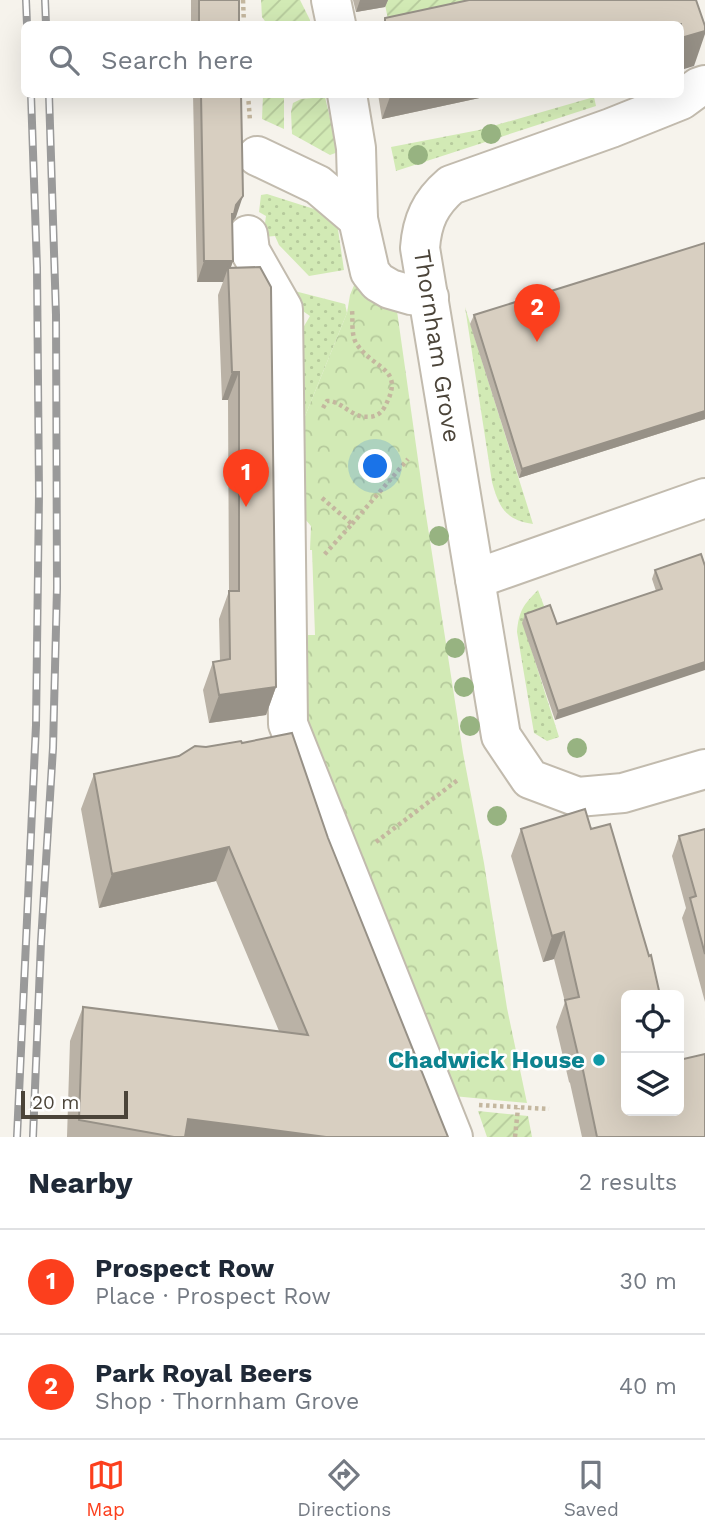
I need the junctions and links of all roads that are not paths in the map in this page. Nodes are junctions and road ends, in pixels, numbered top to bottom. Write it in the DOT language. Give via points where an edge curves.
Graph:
graph roads {
  1 [pos="331,0"];
  2 [pos="335,21"];
  3 [pos="348,98"];
  4 [pos="681,98"];
  5 [pos="257,156"];
  6 [pos="358,219"];
  7 [pos="248,235"];
  8 [pos="429,297"];
  9 [pos="705,498"];
  10 [pos="475,579"];
  11 [pos="294,741"];
  12 [pos="255,748"];
  13 [pos="705,769"];
  14 [pos="453,1137"];
  1 -- 2 [label="street"];
  3 -- 6 [label="street" via="356,148"];
  4 -- 8 [label="street, Thornham Grove" via="451,185 438,196 421,230"];
  5 -- 6 [label="street" via="318,185"];
  6 -- 8 [label="street" via="370,272 378,282"];
  7 -- 11 [label="street" via="250,251 283,309 288,724"];
  8 -- 10 [label="street, Thornham Grove"];
  9 -- 10 [label="street"];
  10 -- 13 [label="street, Thornham Grove" via="501,736 530,779 578,797 623,793"];
  11 -- 12 [label="street"];
  11 -- 14 [label="street"];
}
